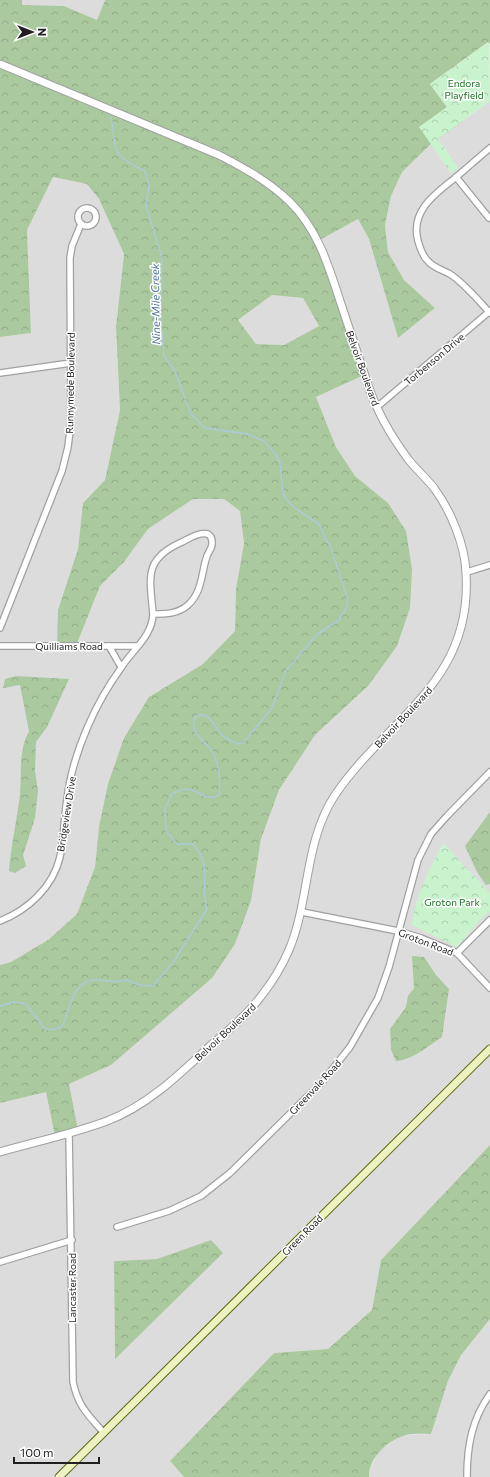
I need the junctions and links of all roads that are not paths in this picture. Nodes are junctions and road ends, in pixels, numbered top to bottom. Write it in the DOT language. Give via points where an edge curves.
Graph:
graph roads {
  1 [pos="0,64"];
  2 [pos="490,148"];
  3 [pos="456,177"];
  4 [pos="489,218"];
  5 [pos="81,224"];
  6 [pos="490,312"];
  7 [pos="71,363"];
  8 [pos="0,373"];
  9 [pos="377,407"];
  10 [pos="490,565"];
  11 [pos="466,572"];
  12 [pos="153,614"];
  13 [pos="0,628"];
  14 [pos="0,646"];
  15 [pos="109,646"];
  16 [pos="137,646"];
  17 [pos="121,667"];
  18 [pos="490,772"];
  19 [pos="302,912"];
  20 [pos="490,920"];
  21 [pos="0,921"];
  22 [pos="398,931"];
  23 [pos="457,954"];
  24 [pos="490,988"];
  25 [pos="490,1048"];
  26 [pos="69,1133"];
  27 [pos="0,1152"];
  28 [pos="117,1227"];
  29 [pos="72,1240"];
  30 [pos="0,1262"];
  31 [pos="490,1394"];
  32 [pos="104,1433"];
  33 [pos="59,1477"];
  34 [pos="467,1477"];
  1 -- 9 [label="street, Belvoir Boulevard" via="249,170 291,202 309,225 326,258 371,396"];
  2 -- 3 [label="street"];
  3 -- 4 [label="street"];
  3 -- 6 [label="street" via="435,193 425,205 418,217 416,234 420,249 428,261 465,286"];
  5 -- 7 [label="street, Runnymede Boulevard" via="70,258"];
  6 -- 9 [label="street, Torbenson Drive"];
  7 -- 8 [label="street"];
  7 -- 13 [label="street, Runnymede Boulevard" via="71,422 62,471"];
  9 -- 11 [label="street, Belvoir Boulevard" via="405,455 434,488 446,507 456,530"];
  10 -- 11 [label="street"];
  11 -- 19 [label="street, Belvoir Boulevard" via="464,611 451,654 441,675 421,701 360,762 334,798 317,833 306,873"];
  12 -- 12 [label="street" via="182,610 195,598 200,590 206,558 213,544 208,534 197,535 162,552 151,571"];
  12 -- 16 [label="street, Bridgeview Drive" via="149,632"];
  14 -- 15 [label="street, Quilliams Road"];
  15 -- 16 [label="street, Quilliams Road"];
  15 -- 17 [label="street"];
  16 -- 17 [label="street, Bridgeview Drive"];
  17 -- 21 [label="street, Bridgeview Drive" via="102,696 81,744 70,781 60,857 55,871 48,884 30,903 19,912"];
  18 -- 22 [label="street, Greenvale Road" via="432,834 418,860"];
  19 -- 22 [label="street, Groton Road"];
  19 -- 26 [label="street, Belvoir Boulevard" via="289,951 278,971 257,1001 224,1034 163,1088 109,1121"];
  20 -- 23 [label="street"];
  22 -- 23 [label="street, Groton Road"];
  22 -- 28 [label="street, Greenvale Road" via="378,998 350,1047 323,1081 230,1173 200,1196 169,1211"];
  23 -- 24 [label="street, Groton Road"];
  25 -- 32 [label="main road, Green Road"];
  26 -- 27 [label="street, Belvoir Boulevard"];
  26 -- 29 [label="street, Lancaster Road"];
  29 -- 30 [label="street"];
  29 -- 32 [label="street, Lancaster Road" via="73,1382 82,1408"];
  31 -- 34 [label="street" via="478,1414 472,1431"];
  32 -- 33 [label="main road, Green Road"];
}
